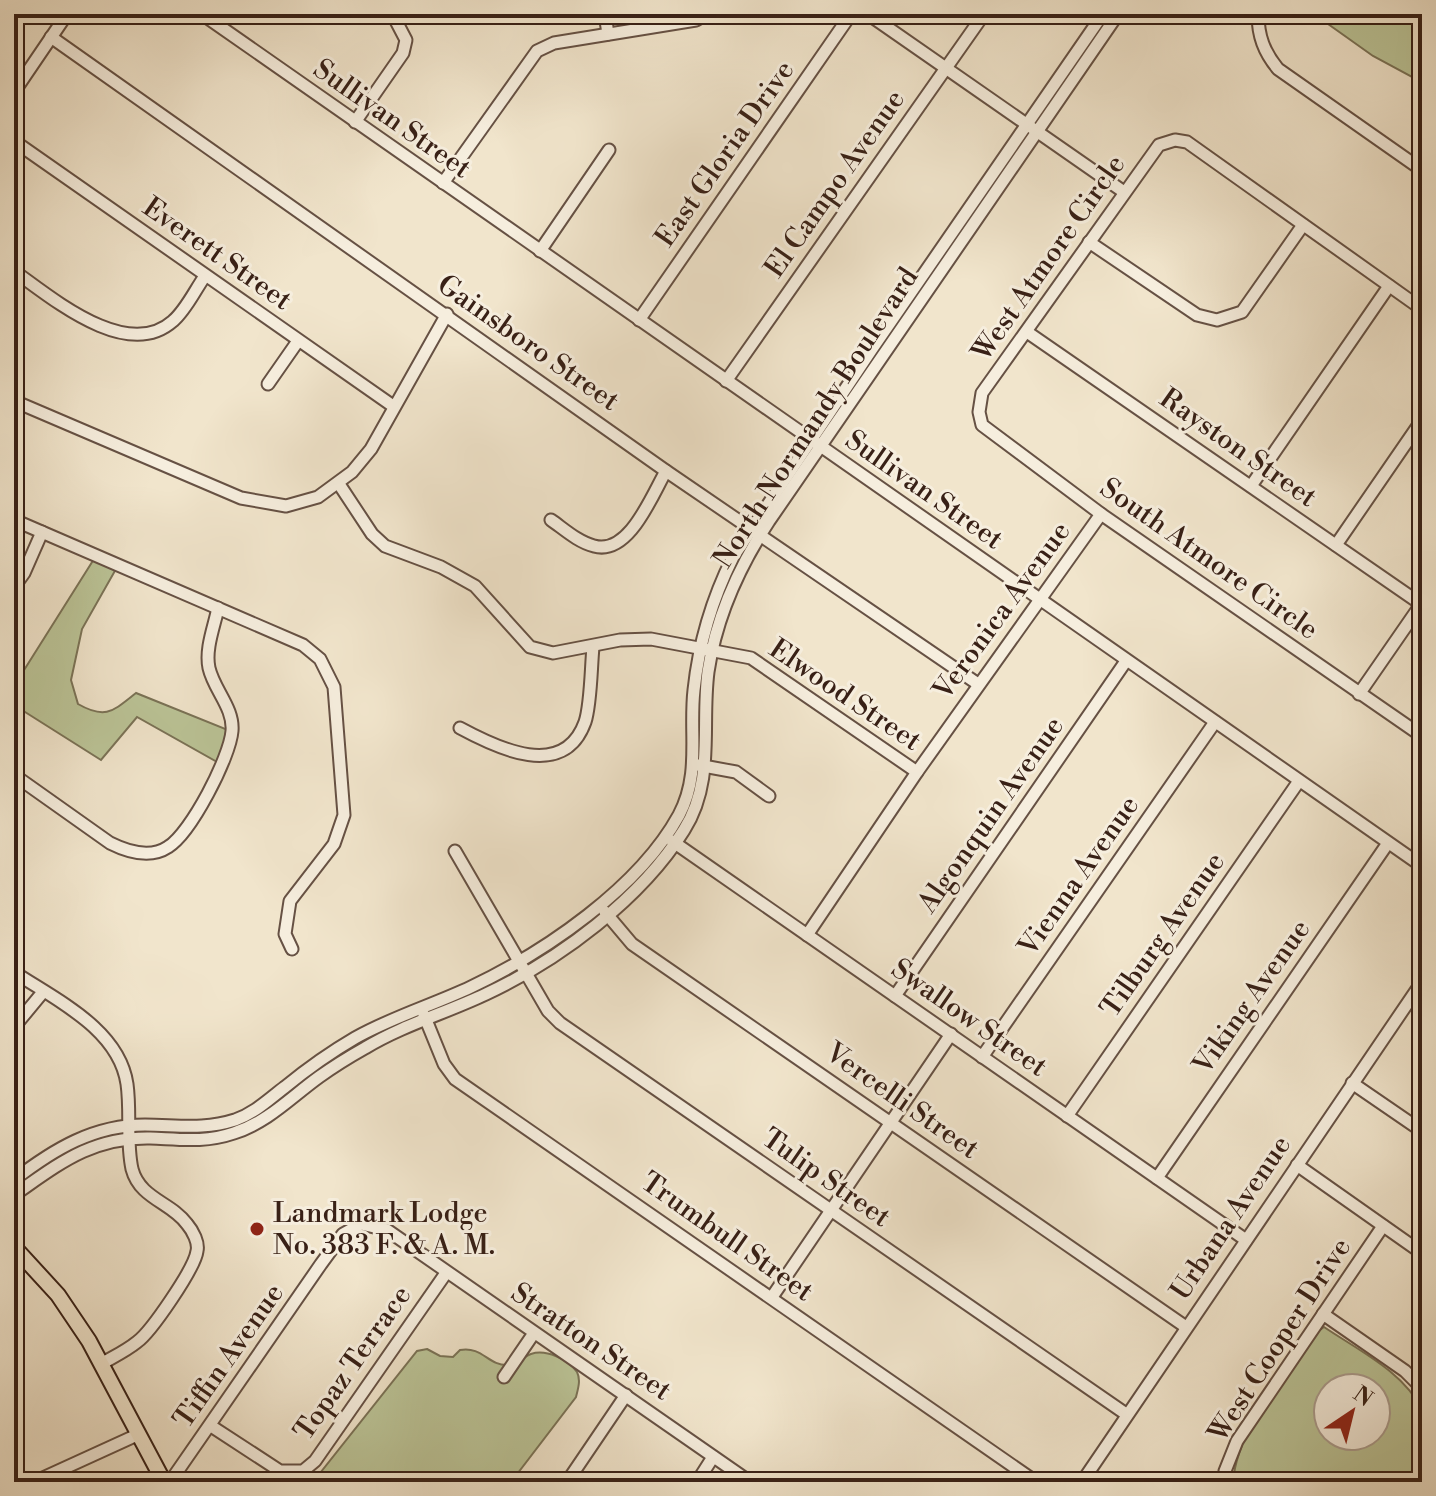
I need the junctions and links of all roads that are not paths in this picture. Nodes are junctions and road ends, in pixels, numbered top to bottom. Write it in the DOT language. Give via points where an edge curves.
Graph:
graph roads {
  1 [pos="67,14"];
  2 [pos="202,14"];
  3 [pos="388,14"];
  4 [pos="605,14"];
  5 [pos="706,14"];
  6 [pos="851,14"];
  7 [pos="868,14"];
  8 [pos="984,14"];
  9 [pos="1103,14"];
  10 [pos="1118,14"];
  11 [pos="1258,14"];
  12 [pos="608,34"];
  13 [pos="51,37"];
  14 [pos="946,67"];
  15 [pos="14,92"];
  16 [pos="355,122"];
  17 [pos="1027,124"];
  18 [pos="1038,131"];
  19 [pos="14,141"];
  20 [pos="609,150"];
  21 [pos="1422,170"];
  22 [pos="443,183"];
  23 [pos="1124,192"];
  24 [pos="1303,225"];
  25 [pos="1089,242"];
  26 [pos="540,251"];
  27 [pos="14,271"];
  28 [pos="205,276"];
  29 [pos="1389,286"];
  30 [pos="1422,309"];
  31 [pos="447,314"];
  32 [pos="639,320"];
  33 [pos="1027,332"];
  34 [pos="298,341"];
  35 [pos="726,381"];
  36 [pos="268,384"];
  37 [pos="14,401"];
  38 [pos="393,406"];
  39 [pos="979,412"];
  40 [pos="1422,420"];
  41 [pos="816,444"];
  42 [pos="666,471"];
  43 [pos="339,484"];
  44 [pos="1251,486"];
  45 [pos="1101,514"];
  46 [pos="14,520"];
  47 [pos="551,520"];
  48 [pos="756,530"];
  49 [pos="42,532"];
  50 [pos="1336,545"];
  51 [pos="14,587"];
  52 [pos="1039,600"];
  53 [pos="1422,604"];
  54 [pos="218,608"];
  55 [pos="593,647"];
  56 [pos="706,650"];
  57 [pos="1126,661"];
  58 [pos="978,684"];
  59 [pos="1359,694"];
  60 [pos="1215,722"];
  61 [pos="460,728"];
  62 [pos="1422,736"];
  63 [pos="700,766"];
  64 [pos="917,772"];
  65 [pos="14,775"];
  66 [pos="1299,781"];
  67 [pos="769,796"];
  68 [pos="670,840"];
  69 [pos="1388,843"];
  70 [pos="455,851"];
  71 [pos="1422,866"];
  72 [pos="603,910"];
  73 [pos="807,935"];
  74 [pos="292,949"];
  75 [pos="523,967"];
  76 [pos="14,972"];
  77 [pos="1422,982"];
  78 [pos="43,992"];
  79 [pos="895,996"];
  80 [pos="1418,998"];
  81 [pos="421,1007"];
  82 [pos="425,1019"];
  83 [pos="14,1027"];
  84 [pos="951,1034"];
  85 [pos="982,1057"];
  86 [pos="1352,1083"];
  87 [pos="1067,1116"];
  88 [pos="892,1124"];
  89 [pos="129,1125"];
  90 [pos="1422,1131"];
  91 [pos="130,1139"];
  92 [pos="1297,1165"];
  93 [pos="1157,1178"];
  94 [pos="14,1180"];
  95 [pos="14,1195"];
  96 [pos="831,1211"];
  97 [pos="361,1224"];
  98 [pos="1383,1226"];
  99 [pos="1246,1240"];
  100 [pos="14,1247"];
  101 [pos="1422,1253"];
  102 [pos="446,1273"];
  103 [pos="772,1297"];
  104 [pos="1323,1314"];
  105 [pos="1186,1327"];
  106 [pos="534,1333"];
  107 [pos="101,1364"];
  108 [pos="504,1377"];
  109 [pos="1422,1388"];
  110 [pos="626,1395"];
  111 [pos="1126,1414"];
  112 [pos="211,1426"];
  113 [pos="137,1435"];
  114 [pos="713,1457"];
  115 [pos="34,1482"];
  116 [pos="167,1482"];
  117 [pos="567,1482"];
  118 [pos="697,1482"];
  119 [pos="750,1482"];
  120 [pos="1036,1482"];
  121 [pos="1082,1482"];
  122 [pos="1224,1482"];
  1 -- 13 [label="street"];
  2 -- 16 [label="street, Sullivan Street"];
  3 -- 16 [label="street" via="406,40 403,53"];
  4 -- 12 [label="street"];
  5 -- 12 [label="street"];
  6 -- 32 [label="street, East Gloria Drive"];
  7 -- 14 [label="street"];
  8 -- 14 [label="street, El Campo Avenue"];
  9 -- 17 [label="street, North Normandy Boulevard"];
  10 -- 18 [label="street, North Normandy Boulevard"];
  11 -- 21 [label="street" via="1265,53 1278,69"];
  12 -- 22 [label="street" via="537,51"];
  13 -- 15 [label="street"];
  13 -- 31 [label="street, Gainsboro Street"];
  14 -- 17 [label="street"];
  14 -- 35 [label="street, El Campo Avenue"];
  16 -- 22 [label="street, Sullivan Street"];
  17 -- 18 [label="street"];
  17 -- 41 [label="street, North Normandy Boulevard"];
  18 -- 23 [label="street"];
  18 -- 41 [label="street, North Normandy Boulevard"];
  19 -- 28 [label="street, Everett Street"];
  20 -- 26 [label="street"];
  22 -- 26 [label="street, Sullivan Street"];
  23 -- 24 [label="street, West Atmore Circle" via="1159,145 1187,142"];
  23 -- 25 [label="street, West Atmore Circle"];
  24 -- 25 [label="street" via="1242,312 1217,320 1197,315"];
  24 -- 29 [label="street"];
  25 -- 33 [label="street, West Atmore Circle"];
  26 -- 32 [label="street, Sullivan Street"];
  27 -- 28 [label="street" via="76,314 126,335 150,334 173,321"];
  28 -- 34 [label="street, Everett Street"];
  29 -- 30 [label="street"];
  29 -- 44 [label="street"];
  31 -- 38 [label="street"];
  31 -- 42 [label="street, Gainsboro Street"];
  32 -- 35 [label="street, Sullivan Street"];
  33 -- 39 [label="street, West Atmore Circle" via="982,393"];
  33 -- 44 [label="street, Rayston Street"];
  34 -- 36 [label="street"];
  34 -- 38 [label="street, Everett Street"];
  35 -- 41 [label="street, Sullivan Street"];
  37 -- 43 [label="street" via="241,498 286,506"];
  38 -- 43 [label="street" via="371,449"];
  39 -- 45 [label="street, South Atmore Circle" via="982,425"];
  40 -- 50 [label="street"];
  41 -- 48 [label="street, North Normandy Boulevard"];
  41 -- 52 [label="street, Sullivan Street"];
  42 -- 47 [label="street" via="634,527 612,546 584,542"];
  42 -- 48 [label="street, Gainsboro Street"];
  43 -- 55 [label="street, Elwood Street" via="385,546 475,586 530,647 553,653"];
  44 -- 50 [label="street, Rayston Street"];
  45 -- 52 [label="street, Veronica Avenue"];
  45 -- 59 [label="street, South Atmore Circle"];
  46 -- 49 [label="street"];
  48 -- 56 [label="street, North Normandy Boulevard" via="718,588"];
  48 -- 58 [label="street, Gainsboro Street"];
  49 -- 51 [label="street"];
  49 -- 54 [label="street"];
  50 -- 53 [label="street, Rayston Street"];
  52 -- 57 [label="street, Sullivan Street"];
  52 -- 58 [label="street, Veronica Avenue"];
  53 -- 59 [label="street"];
  54 -- 65 [label="street" via="209,668 233,727 229,753 181,837 166,849 128,852"];
  54 -- 74 [label="street" via="303,645 320,659 334,687 344,815 334,844 290,901 285,934"];
  55 -- 56 [label="street, Elwood Street" via="651,639"];
  55 -- 61 [label="street" via="585,721 573,744 531,757"];
  56 -- 63 [label="street, North Normandy Boulevard" via="693,692"];
  56 -- 64 [label="street, Elwood Street" via="751,658"];
  57 -- 60 [label="street, Sullivan Street"];
  57 -- 79 [label="street, Algonquin Avenue"];
  58 -- 64 [label="street, Veronica Avenue"];
  59 -- 62 [label="street, South Atmore Circle"];
  60 -- 66 [label="street, Sullivan Street"];
  60 -- 85 [label="street, Vienna Avenue"];
  63 -- 67 [label="street" via="736,772"];
  63 -- 68 [label="street, North Normandy Boulevard"];
  64 -- 73 [label="street, Veronica Avenue"];
  66 -- 69 [label="street, Sullivan Street"];
  66 -- 87 [label="street, Tilburg Avenue"];
  68 -- 72 [label="street, North Normandy Boulevard"];
  68 -- 73 [label="street, Swallow Street"];
  69 -- 71 [label="street, Sullivan Street"];
  69 -- 93 [label="street, Viking Avenue"];
  70 -- 75 [label="street, Tulip Street"];
  72 -- 75 [label="street, North Normandy Boulevard"];
  72 -- 88 [label="street, Vercelli Street" via="632,944"];
  73 -- 79 [label="street, Swallow Street"];
  75 -- 81 [label="street, North Normandy Boulevard"];
  75 -- 82 [label="street, North Normandy Boulevard" via="485,995"];
  75 -- 96 [label="street, Tulip Street" via="560,1023"];
  76 -- 78 [label="street"];
  77 -- 80 [label="street, Urbana Avenue"];
  78 -- 83 [label="street"];
  78 -- 89 [label="street" via="94,1027 115,1053 127,1084"];
  79 -- 84 [label="street, Swallow Street"];
  80 -- 86 [label="street, Urbana Avenue"];
  81 -- 82 [label="street, Trumbull Street"];
  81 -- 89 [label="street, North Normandy Boulevard" via="338,1048 246,1116 203,1127"];
  82 -- 91 [label="street, North Normandy Boulevard" via="360,1050 243,1130 202,1140"];
  82 -- 103 [label="street, Trumbull Street" via="455,1079"];
  84 -- 85 [label="street, Swallow Street"];
  84 -- 88 [label="street"];
  85 -- 87 [label="street, Swallow Street"];
  86 -- 90 [label="street"];
  86 -- 92 [label="street, Urbana Avenue"];
  87 -- 93 [label="street, Swallow Street"];
  88 -- 96 [label="street"];
  88 -- 105 [label="street, Vercelli Street"];
  89 -- 91 [label="street"];
  89 -- 94 [label="street, North Normandy Boulevard" via="69,1143"];
  91 -- 95 [label="street, North Normandy Boulevard" via="67,1158"];
  91 -- 107 [label="street" via="132,1170 140,1185 180,1216 198,1248 195,1262 148,1332"];
  92 -- 98 [label="street"];
  92 -- 99 [label="street, Urbana Avenue"];
  93 -- 99 [label="street, Swallow Street"];
  96 -- 103 [label="street"];
  96 -- 111 [label="street, Tulip Street"];
  97 -- 102 [label="street, Stratton Street" via="387,1230"];
  97 -- 112 [label="street, Tiffin Avenue" via="343,1234"];
  98 -- 101 [label="street"];
  98 -- 104 [label="street, West Cooper Drive"];
  99 -- 105 [label="street, Urbana Avenue"];
  100 -- 107 [label="main road" via="58,1295"];
  102 -- 106 [label="street, Stratton Street"];
  102 -- 112 [label="street, Topaz Terrace" via="303,1471 280,1471"];
  103 -- 120 [label="street, Trumbull Street"];
  104 -- 109 [label="street"];
  104 -- 122 [label="street, West Cooper Drive" via="1237,1441"];
  105 -- 111 [label="street, Urbana Avenue"];
  106 -- 108 [label="street"];
  106 -- 110 [label="street, Stratton Street"];
  107 -- 113 [label="main road"];
  110 -- 114 [label="street, Stratton Street"];
  110 -- 117 [label="street"];
  111 -- 121 [label="street, Urbana Avenue"];
  112 -- 116 [label="street, Tiffin Avenue"];
  113 -- 115 [label="street"];
  113 -- 116 [label="main road"];
  114 -- 118 [label="street"];
  114 -- 119 [label="street, Stratton Street"];
}
